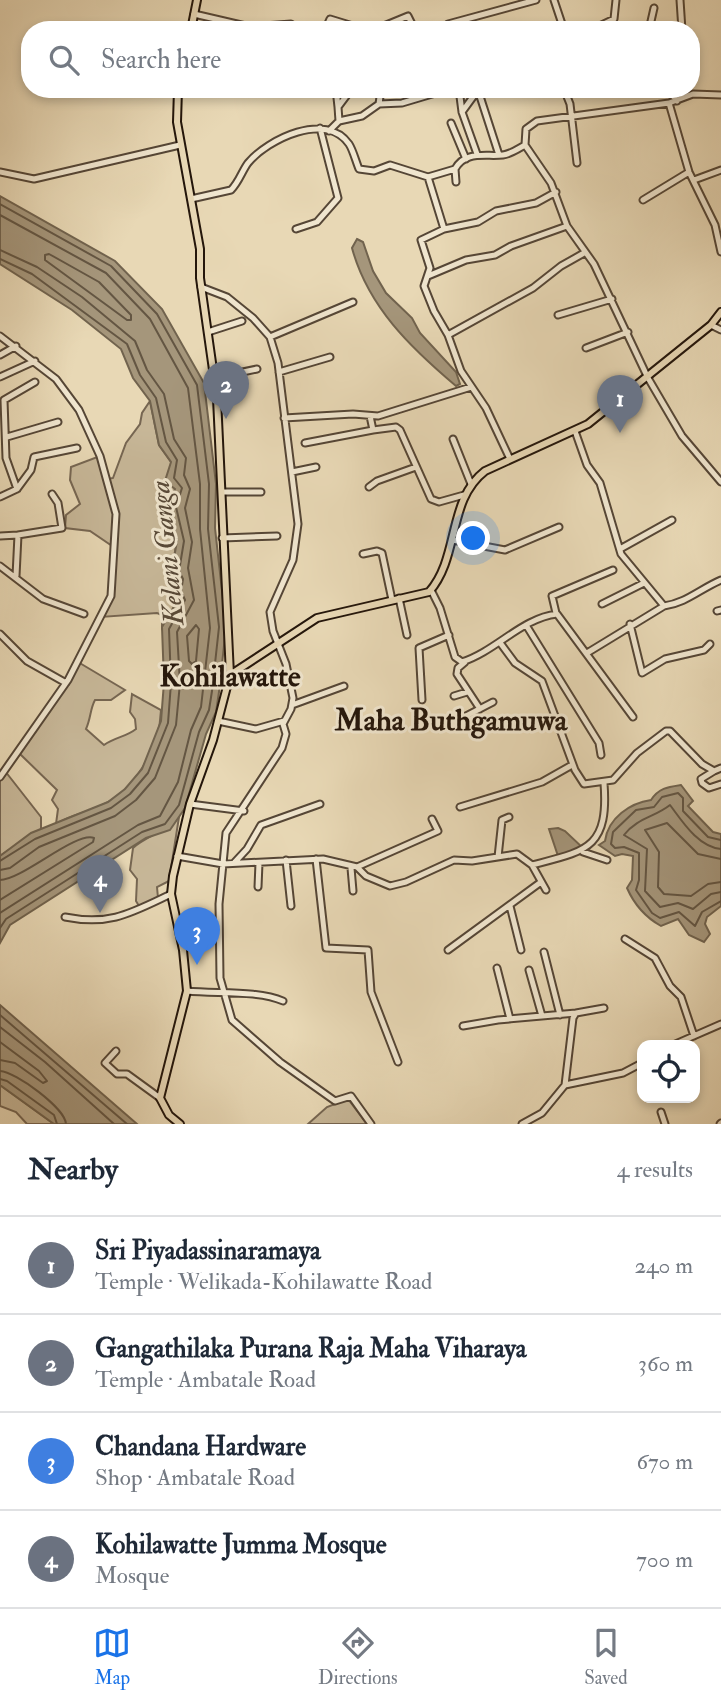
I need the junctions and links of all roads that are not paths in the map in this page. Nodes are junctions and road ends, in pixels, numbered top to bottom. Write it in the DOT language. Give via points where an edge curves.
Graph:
graph roads {
  1 [pos="197,0"];
  2 [pos="509,0"];
  3 [pos="536,0"];
  4 [pos="554,0"];
  5 [pos="616,0"];
  6 [pos="680,0"];
  7 [pos="654,8"];
  8 [pos="506,9"];
  9 [pos="194,14"];
  10 [pos="193,21"];
  11 [pos="224,21"];
  12 [pos="396,21"];
  13 [pos="410,21"];
  14 [pos="458,21"];
  15 [pos="561,21"];
  16 [pos="610,21"];
  17 [pos="651,21"];
  18 [pos="681,21"];
  19 [pos="700,94"];
  20 [pos="721,95"];
  21 [pos="178,98"];
  22 [pos="338,98"];
  23 [pos="345,98"];
  24 [pos="380,98"];
  25 [pos="419,98"];
  26 [pos="460,98"];
  27 [pos="472,98"];
  28 [pos="481,98"];
  29 [pos="566,98"];
  30 [pos="674,98"];
  31 [pos="684,98"];
  32 [pos="677,101"];
  33 [pos="669,103"];
  34 [pos="379,104"];
  35 [pos="338,107"];
  36 [pos="461,111"];
  37 [pos="571,116"];
  38 [pos="339,121"];
  39 [pos="451,124"];
  40 [pos="320,128"];
  41 [pos="329,131"];
  42 [pos="180,145"];
  43 [pos="525,145"];
  44 [pos="477,155"];
  45 [pos="499,155"];
  46 [pos="466,159"];
  47 [pos="577,163"];
  48 [pos="455,169"];
  49 [pos="721,170"];
  50 [pos="0,172"];
  51 [pos="689,172"];
  52 [pos="428,177"];
  53 [pos="694,180"];
  54 [pos="456,182"];
  55 [pos="556,192"];
  56 [pos="191,199"];
  57 [pos="643,200"];
  58 [pos="567,226"];
  59 [pos="296,229"];
  60 [pos="444,229"];
  61 [pos="721,252"];
  62 [pos="584,253"];
  63 [pos="428,276"];
  64 [pos="201,287"];
  65 [pos="612,299"];
  66 [pos="353,302"];
  67 [pos="721,312"];
  68 [pos="558,315"];
  69 [pos="242,321"];
  70 [pos="711,326"];
  71 [pos="721,330"];
  72 [pos="208,332"];
  73 [pos="628,332"];
  74 [pos="448,335"];
  75 [pos="0,336"];
  76 [pos="270,337"];
  77 [pos="16,346"];
  78 [pos="586,348"];
  79 [pos="0,355"];
  80 [pos="330,357"];
  81 [pos="35,361"];
  82 [pos="257,369"];
  83 [pos="279,372"];
  84 [pos="0,377"];
  85 [pos="648,377"];
  86 [pos="214,378"];
  87 [pos="35,382"];
  88 [pos="471,387"];
  89 [pos="370,416"];
  90 [pos="284,418"];
  91 [pos="58,422"];
  92 [pos="373,430"];
  93 [pos="575,430"];
  94 [pos="7,439"];
  95 [pos="453,439"];
  96 [pos="0,440"];
  97 [pos="305,443"];
  98 [pos="77,448"];
  99 [pos="3,458"];
  100 [pos="510,459"];
  101 [pos="316,467"];
  102 [pos="416,467"];
  103 [pos="292,472"];
  104 [pos="721,482"];
  105 [pos="471,484"];
  106 [pos="369,487"];
  107 [pos="17,489"];
  108 [pos="223,492"];
  109 [pos="261,492"];
  110 [pos="52,494"];
  111 [pos="464,495"];
  112 [pos="0,497"];
  113 [pos="672,520"];
  114 [pos="559,527"];
  115 [pos="0,536"];
  116 [pos="18,536"];
  117 [pos="277,536"];
  118 [pos="222,538"];
  119 [pos="452,540"];
  120 [pos="620,549"];
  121 [pos="363,554"];
  122 [pos="0,566"];
  123 [pos="613,570"];
  124 [pos="16,576"];
  125 [pos="721,580"];
  126 [pos="644,583"];
  127 [pos="431,590"];
  128 [pos="395,599"];
  129 [pos="602,604"];
  130 [pos="664,606"];
  131 [pos="556,613"];
  132 [pos="84,614"];
  133 [pos="629,624"];
  134 [pos="526,625"];
  135 [pos="0,634"];
  136 [pos="407,635"];
  137 [pos="449,635"];
  138 [pos="279,644"];
  139 [pos="501,644"];
  140 [pos="710,644"];
  141 [pos="587,653"];
  142 [pos="465,662"];
  143 [pos="230,676"];
  144 [pos="66,683"];
  145 [pos="345,686"];
  146 [pos="467,692"];
  147 [pos="454,696"];
  148 [pos="422,700"];
  149 [pos="493,702"];
  150 [pos="292,705"];
  151 [pos="480,709"];
  152 [pos="466,716"];
  153 [pos="633,718"];
  154 [pos="218,721"];
  155 [pos="284,721"];
  156 [pos="601,755"];
  157 [pos="572,765"];
  158 [pos="721,768"];
  159 [pos="714,771"];
  160 [pos="1,774"];
  161 [pos="604,783"];
  162 [pos="721,784"];
  163 [pos="190,804"];
  164 [pos="320,804"];
  165 [pos="460,807"];
  166 [pos="244,811"];
  167 [pos="509,817"];
  168 [pos="432,819"];
  169 [pos="583,852"];
  170 [pos="177,856"];
  171 [pos="498,857"];
  172 [pos="316,859"];
  173 [pos="286,860"];
  174 [pos="607,860"];
  175 [pos="233,863"];
  176 [pos="259,863"];
  177 [pos="223,864"];
  178 [pos="532,865"];
  179 [pos="354,867"];
  180 [pos="541,882"];
  181 [pos="258,887"];
  182 [pos="545,890"];
  183 [pos="353,891"];
  184 [pos="171,894"];
  185 [pos="291,906"];
  186 [pos="510,906"];
  187 [pos="65,917"];
  188 [pos="625,939"];
  189 [pos="448,950"];
  190 [pos="521,950"];
  191 [pos="544,953"];
  192 [pos="496,968"];
  193 [pos="529,970"];
  194 [pos="187,991"];
  195 [pos="225,995"];
  196 [pos="284,1001"];
  197 [pos="604,1008"];
  198 [pos="576,1013"];
  199 [pos="560,1015"];
  200 [pos="542,1016"];
  201 [pos="510,1019"];
  202 [pos="721,1024"];
  203 [pos="463,1026"];
  204 [pos="694,1036"];
  205 [pos="685,1040"];
  206 [pos="116,1051"];
  207 [pos="398,1062"];
  208 [pos="637,1066"];
  209 [pos="565,1085"];
  210 [pos="160,1098"];
  211 [pos="661,1112"];
  212 [pos="180,1124"];
  213 [pos="371,1124"];
  214 [pos="522,1124"];
  215 [pos="665,1124"];
  1 -- 9 [label="main road"];
  2 -- 8 [label="street"];
  3 -- 8 [label="street"];
  4 -- 15 [label="street"];
  5 -- 16 [label="street"];
  6 -- 18 [label="street"];
  7 -- 17 [label="street"];
  8 -- 14 [label="street"];
  9 -- 10 [label="main road"];
  9 -- 11 [label="street"];
  12 -- 13 [label="street" via="408,16"];
  19 -- 20 [label="street"];
  21 -- 42 [label="main road"];
  22 -- 35 [label="street"];
  23 -- 35 [label="street"];
  24 -- 34 [label="street"];
  25 -- 34 [label="street"];
  26 -- 36 [label="street"];
  27 -- 36 [label="street"];
  28 -- 45 [label="street"];
  29 -- 37 [label="street"];
  30 -- 32 [label="street"];
  31 -- 32 [label="street"];
  32 -- 33 [label="street"];
  33 -- 37 [label="street"];
  33 -- 51 [label="street"];
  34 -- 38 [label="street" via="362,116"];
  35 -- 38 [label="street"];
  36 -- 44 [label="street"];
  37 -- 43 [label="street" via="529,125"];
  37 -- 47 [label="street"];
  38 -- 41 [label="street"];
  39 -- 46 [label="street"];
  40 -- 41 [label="street"];
  40 -- 56 [label="street" via="265,149 247,164 230,190"];
  40 -- 59 [label="street" via="338,198 317,222"];
  41 -- 52 [label="street" via="349,144 359,169 390,165"];
  42 -- 50 [label="street" via="34,179"];
  42 -- 56 [label="main road"];
  43 -- 45 [label="street"];
  43 -- 55 [label="street"];
  44 -- 45 [label="street"];
  44 -- 46 [label="street"];
  46 -- 48 [label="street"];
  48 -- 52 [label="street"];
  48 -- 54 [label="street"];
  49 -- 53 [label="street"];
  51 -- 53 [label="street"];
  51 -- 57 [label="street"];
  52 -- 60 [label="street"];
  53 -- 61 [label="street" via="715,225"];
  55 -- 58 [label="street"];
  55 -- 60 [label="street" via="537,203"];
  56 -- 64 [label="main road"];
  58 -- 62 [label="street"];
  58 -- 63 [label="street"];
  60 -- 63 [label="street" via="421,240"];
  62 -- 65 [label="street"];
  62 -- 74 [label="street" via="533,288"];
  63 -- 74 [label="street" via="424,286"];
  64 -- 72 [label="main road"];
  64 -- 76 [label="street" via="227,297"];
  65 -- 68 [label="street"];
  65 -- 73 [label="street"];
  66 -- 76 [label="street"];
  67 -- 70 [label="main road"];
  69 -- 72 [label="street"];
  70 -- 71 [label="street"];
  70 -- 85 [label="main road"];
  72 -- 86 [label="main road"];
  73 -- 78 [label="street"];
  73 -- 85 [label="street"];
  74 -- 88 [label="street"];
  75 -- 77 [label="street"];
  76 -- 83 [label="street"];
  77 -- 79 [label="street"];
  77 -- 81 [label="street"];
  80 -- 83 [label="street"];
  81 -- 84 [label="street"];
  81 -- 144 [label="street" via="56,379 79,410 100,456 116,514 111,596"];
  82 -- 86 [label="street"];
  83 -- 90 [label="street"];
  85 -- 93 [label="main road"];
  85 -- 104 [label="street" via="682,436"];
  86 -- 108 [label="main road"];
  87 -- 94 [label="street" via="2,404"];
  88 -- 89 [label="street" via="398,412"];
  88 -- 100 [label="street"];
  89 -- 90 [label="street"];
  89 -- 92 [label="street"];
  90 -- 103 [label="street"];
  91 -- 94 [label="street"];
  92 -- 97 [label="street"];
  92 -- 102 [label="street" via="398,428"];
  93 -- 100 [label="main road"];
  93 -- 120 [label="street" via="581,453 600,483"];
  94 -- 96 [label="street"];
  94 -- 99 [label="street"];
  95 -- 105 [label="street"];
  98 -- 107 [label="street" via="34,457"];
  99 -- 107 [label="street"];
  100 -- 105 [label="main road"];
  101 -- 103 [label="street"];
  102 -- 106 [label="street"];
  102 -- 111 [label="street" via="435,501"];
  103 -- 138 [label="street" via="297,547 270,612"];
  105 -- 111 [label="main road"];
  107 -- 112 [label="street"];
  108 -- 109 [label="street"];
  108 -- 118 [label="main road"];
  110 -- 116 [label="street" via="62,528"];
  111 -- 119 [label="main road"];
  113 -- 120 [label="street"];
  114 -- 119 [label="street" via="505,550"];
  115 -- 116 [label="street"];
  116 -- 124 [label="street"];
  117 -- 118 [label="street"];
  118 -- 143 [label="main road"];
  119 -- 127 [label="main road"];
  120 -- 126 [label="street"];
  121 -- 128 [label="street" via="382,553"];
  122 -- 124 [label="street"];
  123 -- 131 [label="street" via="552,596"];
  124 -- 132 [label="street" via="43,599"];
  125 -- 130 [label="street" via="683,603"];
  126 -- 129 [label="street"];
  126 -- 130 [label="street"];
  127 -- 128 [label="main road"];
  127 -- 137 [label="street"];
  128 -- 136 [label="street"];
  128 -- 138 [label="main road" via="317,618"];
  130 -- 133 [label="street"];
  131 -- 134 [label="street"];
  131 -- 141 [label="street"];
  133 -- 140 [label="street" via="642,673 665,659 704,650"];
  133 -- 141 [label="street"];
  134 -- 139 [label="street"];
  134 -- 156 [label="street" via="599,743"];
  135 -- 144 [label="street" via="27,661"];
  137 -- 142 [label="street" via="455,657"];
  137 -- 148 [label="street" via="419,648"];
  138 -- 143 [label="main road"];
  138 -- 150 [label="street"];
  139 -- 142 [label="street"];
  139 -- 157 [label="street" via="515,663 542,681"];
  141 -- 153 [label="street"];
  142 -- 146 [label="street" via="457,674"];
  143 -- 154 [label="main road"];
  144 -- 160 [label="street"];
  145 -- 150 [label="street"];
  146 -- 147 [label="street"];
  146 -- 151 [label="street"];
  149 -- 151 [label="street"];
  150 -- 155 [label="street"];
  151 -- 152 [label="street"];
  154 -- 155 [label="street" via="256,729"];
  154 -- 163 [label="main road"];
  155 -- 166 [label="street" via="282,748"];
  157 -- 161 [label="street" via="584,783"];
  157 -- 165 [label="street" via="542,782"];
  158 -- 159 [label="street"];
  159 -- 161 [label="street" via="666,731"];
  159 -- 162 [label="street" via="702,783 709,788"];
  161 -- 169 [label="street" via="599,833"];
  163 -- 166 [label="street"];
  163 -- 170 [label="main road"];
  164 -- 175 [label="street" via="261,825"];
  166 -- 177 [label="street" via="226,833"];
  167 -- 171 [label="street" via="502,820"];
  168 -- 179 [label="street" via="438,831"];
  169 -- 174 [label="street"];
  169 -- 178 [label="street"];
  170 -- 177 [label="street"];
  170 -- 184 [label="main road"];
  171 -- 178 [label="street" via="517,854"];
  171 -- 179 [label="street" via="454,860 390,886"];
  172 -- 173 [label="street"];
  172 -- 179 [label="street"];
  172 -- 207 [label="street" via="326,948 368,950 371,992"];
  173 -- 176 [label="street"];
  173 -- 185 [label="street"];
  175 -- 176 [label="street"];
  175 -- 177 [label="street"];
  176 -- 181 [label="street"];
  177 -- 195 [label="street" via="220,978"];
  178 -- 180 [label="street"];
  179 -- 183 [label="street"];
  180 -- 182 [label="street"];
  180 -- 186 [label="street"];
  184 -- 187 [label="street" via="113,920"];
  184 -- 194 [label="main road"];
  186 -- 189 [label="street"];
  186 -- 190 [label="street"];
  188 -- 204 [label="street" via="655,958 681,997"];
  191 -- 199 [label="street"];
  192 -- 201 [label="street"];
  193 -- 200 [label="street"];
  194 -- 195 [label="street"];
  194 -- 210 [label="main road"];
  195 -- 196 [label="street" via="267,994"];
  195 -- 213 [label="street" via="232,1020 242,1029 335,1101 351,1096"];
  197 -- 198 [label="street"];
  198 -- 199 [label="street"];
  198 -- 209 [label="street"];
  199 -- 200 [label="street"];
  200 -- 201 [label="street"];
  201 -- 203 [label="street"];
  202 -- 204 [label="street"];
  204 -- 205 [label="street"];
  206 -- 210 [label="street" via="105,1063"];
  208 -- 209 [label="street"];
  209 -- 214 [label="street" via="542,1113"];
  210 -- 212 [label="main road"];
  211 -- 215 [label="street"];
}
